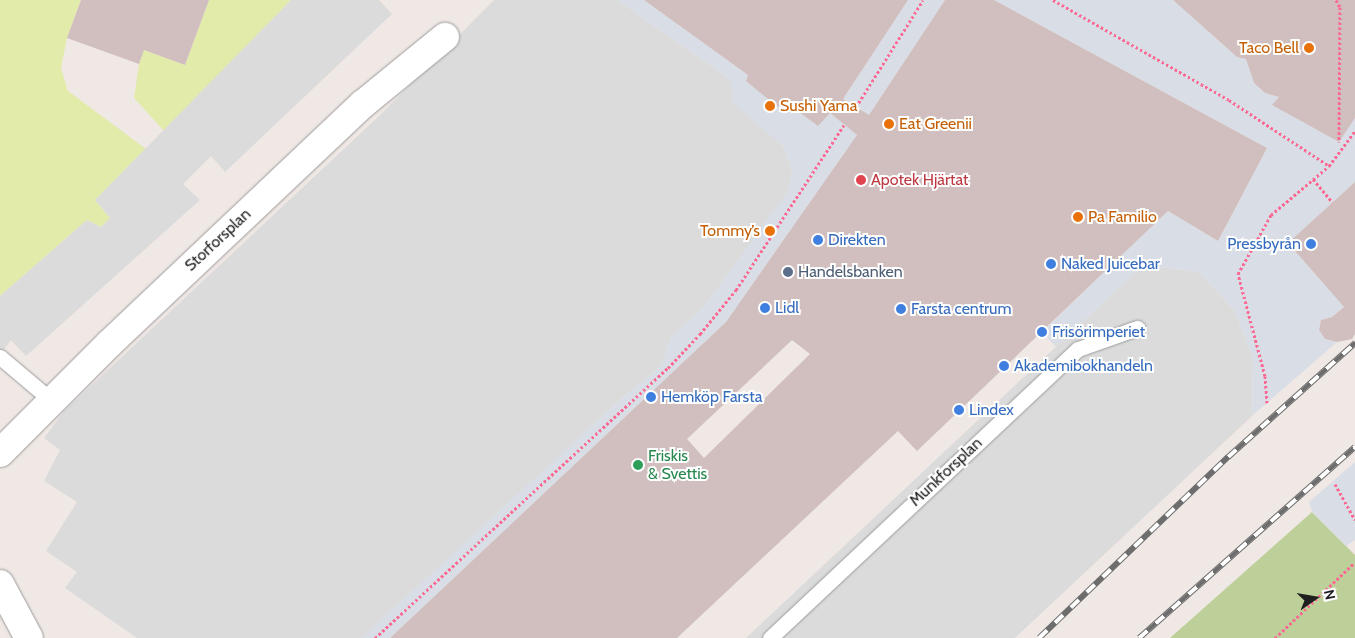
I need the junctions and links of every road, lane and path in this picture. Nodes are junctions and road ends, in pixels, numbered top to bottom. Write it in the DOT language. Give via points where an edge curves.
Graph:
graph roads {
  1 [pos="923,0"];
  2 [pos="1053,0"];
  3 [pos="1336,0"];
  4 [pos="445,37"];
  5 [pos="856,106"];
  6 [pos="844,125"];
  7 [pos="1355,131"];
  8 [pos="1340,142"];
  9 [pos="1329,166"];
  10 [pos="1313,179"];
  11 [pos="1332,202"];
  12 [pos="1137,328"];
  13 [pos="0,357"];
  14 [pos="51,400"];
  15 [pos="1267,403"];
  16 [pos="0,453"];
  17 [pos="1335,484"];
  18 [pos="1355,520"];
  19 [pos="1355,562"];
  20 [pos="0,584"];
  21 [pos="29,638"];
  22 [pos="375,638"];
  23 [pos="770,638"];
  24 [pos="1276,638"];
  1 -- 5 [label="path"];
  2 -- 9 [label="path" via="1229,100"];
  3 -- 8 [label="path" via="1340,7"];
  4 -- 14 [label="street, Storforsplan" via="363,104"];
  6 -- 22 [label="path" via="736,290 700,334"];
  7 -- 9 [label="path"];
  9 -- 10 [label="path"];
  10 -- 11 [label="path"];
  10 -- 15 [label="path" via="1271,215 1238,274 1265,376"];
  12 -- 23 [label="lane, Munkforsplan" via="1078,349"];
  13 -- 14 [label="lane"];
  14 -- 16 [label="street, Storforsplan"];
  17 -- 18 [label="path"];
  19 -- 24 [label="path"];
  20 -- 21 [label="street"];
}
